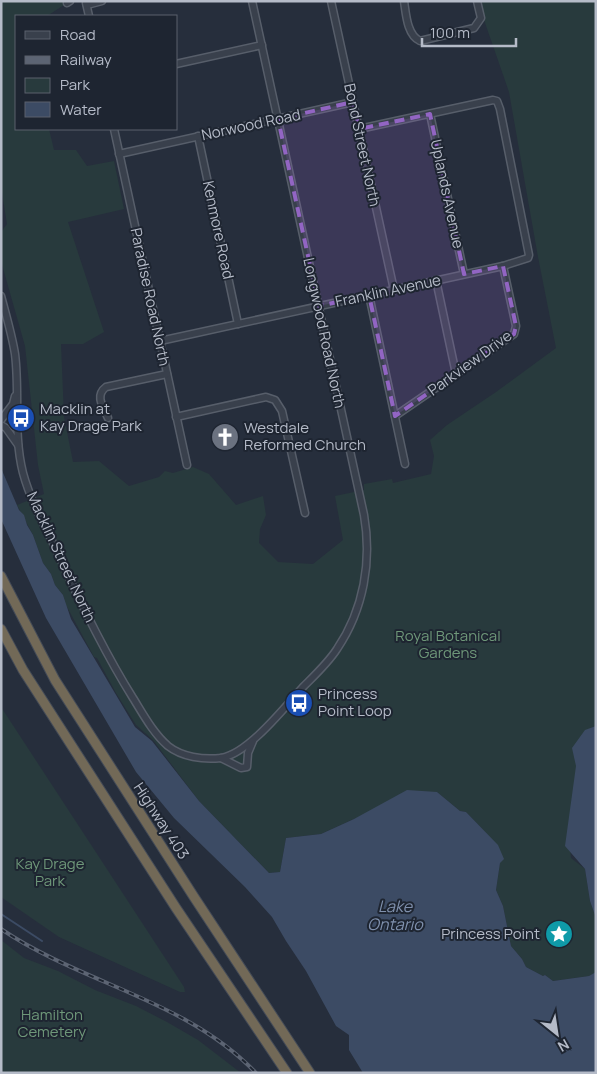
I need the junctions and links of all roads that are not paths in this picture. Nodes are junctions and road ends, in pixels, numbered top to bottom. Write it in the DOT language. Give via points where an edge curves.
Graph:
graph roads {
  1 [pos="102,1"];
  2 [pos="252,1"];
  3 [pos="331,1"];
  4 [pos="404,1"];
  5 [pos="477,1"];
  6 [pos="86,3"];
  7 [pos="262,45"];
  8 [pos="178,64"];
  9 [pos="353,102"];
  10 [pos="430,114"];
  11 [pos="278,119"];
  12 [pos="359,129"];
  13 [pos="114,130"];
  14 [pos="198,136"];
  15 [pos="119,154"];
  16 [pos="503,266"];
  17 [pos="464,274"];
  18 [pos="436,280"];
  19 [pos="394,290"];
  20 [pos="369,295"];
  21 [pos="1,296"];
  22 [pos="319,306"];
  23 [pos="238,324"];
  24 [pos="160,341"];
  25 [pos="167,374"];
  26 [pos="456,374"];
  27 [pos="16,393"];
  28 [pos="395,416"];
  29 [pos="176,417"];
  30 [pos="108,418"];
  31 [pos="1,420"];
  32 [pos="1,425"];
  33 [pos="19,446"];
  34 [pos="406,464"];
  35 [pos="187,465"];
  36 [pos="305,513"];
  37 [pos="1,576"];
  38 [pos="1,629"];
  39 [pos="255,738"];
  40 [pos="220,758"];
  41 [pos="287,1073"];
  42 [pos="310,1073"];
  1 -- 6 [label="street"];
  2 -- 7 [label="street, Longwood Road North"];
  3 -- 9 [label="street, Bond Street North"];
  4 -- 5 [label="street" via="411,33 417,40 476,26 481,18"];
  7 -- 8 [label="street"];
  7 -- 11 [label="street, Longwood Road North"];
  9 -- 11 [label="street, Norwood Road"];
  9 -- 12 [label="street, Bond Street North"];
  10 -- 12 [label="street"];
  10 -- 16 [label="street, Franklin Avenue" via="497,101 529,254 528,258"];
  10 -- 17 [label="street, Uplands Avenue"];
  11 -- 14 [label="street, Norwood Road"];
  11 -- 22 [label="street, Longwood Road North"];
  12 -- 19 [label="street, Bond Street North"];
  13 -- 15 [label="street, Paradise Road North"];
  14 -- 15 [label="street, Norwood Road"];
  14 -- 23 [label="street, Kenmore Road"];
  15 -- 24 [label="street, Paradise Road North"];
  16 -- 17 [label="street, Franklin Avenue"];
  16 -- 26 [label="street, Parkview Drive" via="515,332"];
  17 -- 18 [label="street, Franklin Avenue"];
  18 -- 19 [label="street, Franklin Avenue"];
  18 -- 26 [label="street"];
  19 -- 20 [label="street, Franklin Avenue"];
  20 -- 22 [label="street, Franklin Avenue"];
  20 -- 28 [label="street"];
  21 -- 27 [label="street, Macklin Street North" via="15,355"];
  22 -- 23 [label="street, Franklin Avenue"];
  22 -- 39 [label="street, Longwood Road North" via="364,515 366,575 358,607 338,648"];
  23 -- 24 [label="street, Franklin Avenue"];
  24 -- 25 [label="street, Paradise Road North"];
  25 -- 29 [label="street, Paradise Road North"];
  25 -- 30 [label="street" via="102,389 99,396"];
  26 -- 28 [label="street, Parkview Drive"];
  27 -- 31 [label="street" via="13,404"];
  27 -- 33 [label="street, Macklin Street North"];
  28 -- 34 [label="street"];
  29 -- 35 [label="street, Paradise Road North"];
  29 -- 36 [label="street" via="266,397 275,400 282,410"];
  32 -- 33 [label="street"];
  33 -- 40 [label="street, Macklin Street North" via="31,497 68,576 114,667 150,725 168,746 183,755"];
  37 -- 42 [label="highway, Highway 403" via="55,680"];
  38 -- 41 [label="highway" via="23,670 128,834"];
  39 -- 40 [label="street, Longwood Road North" via="234,753"];
  39 -- 40 [label="street" via="248,753 247,767 241,768"];
}
